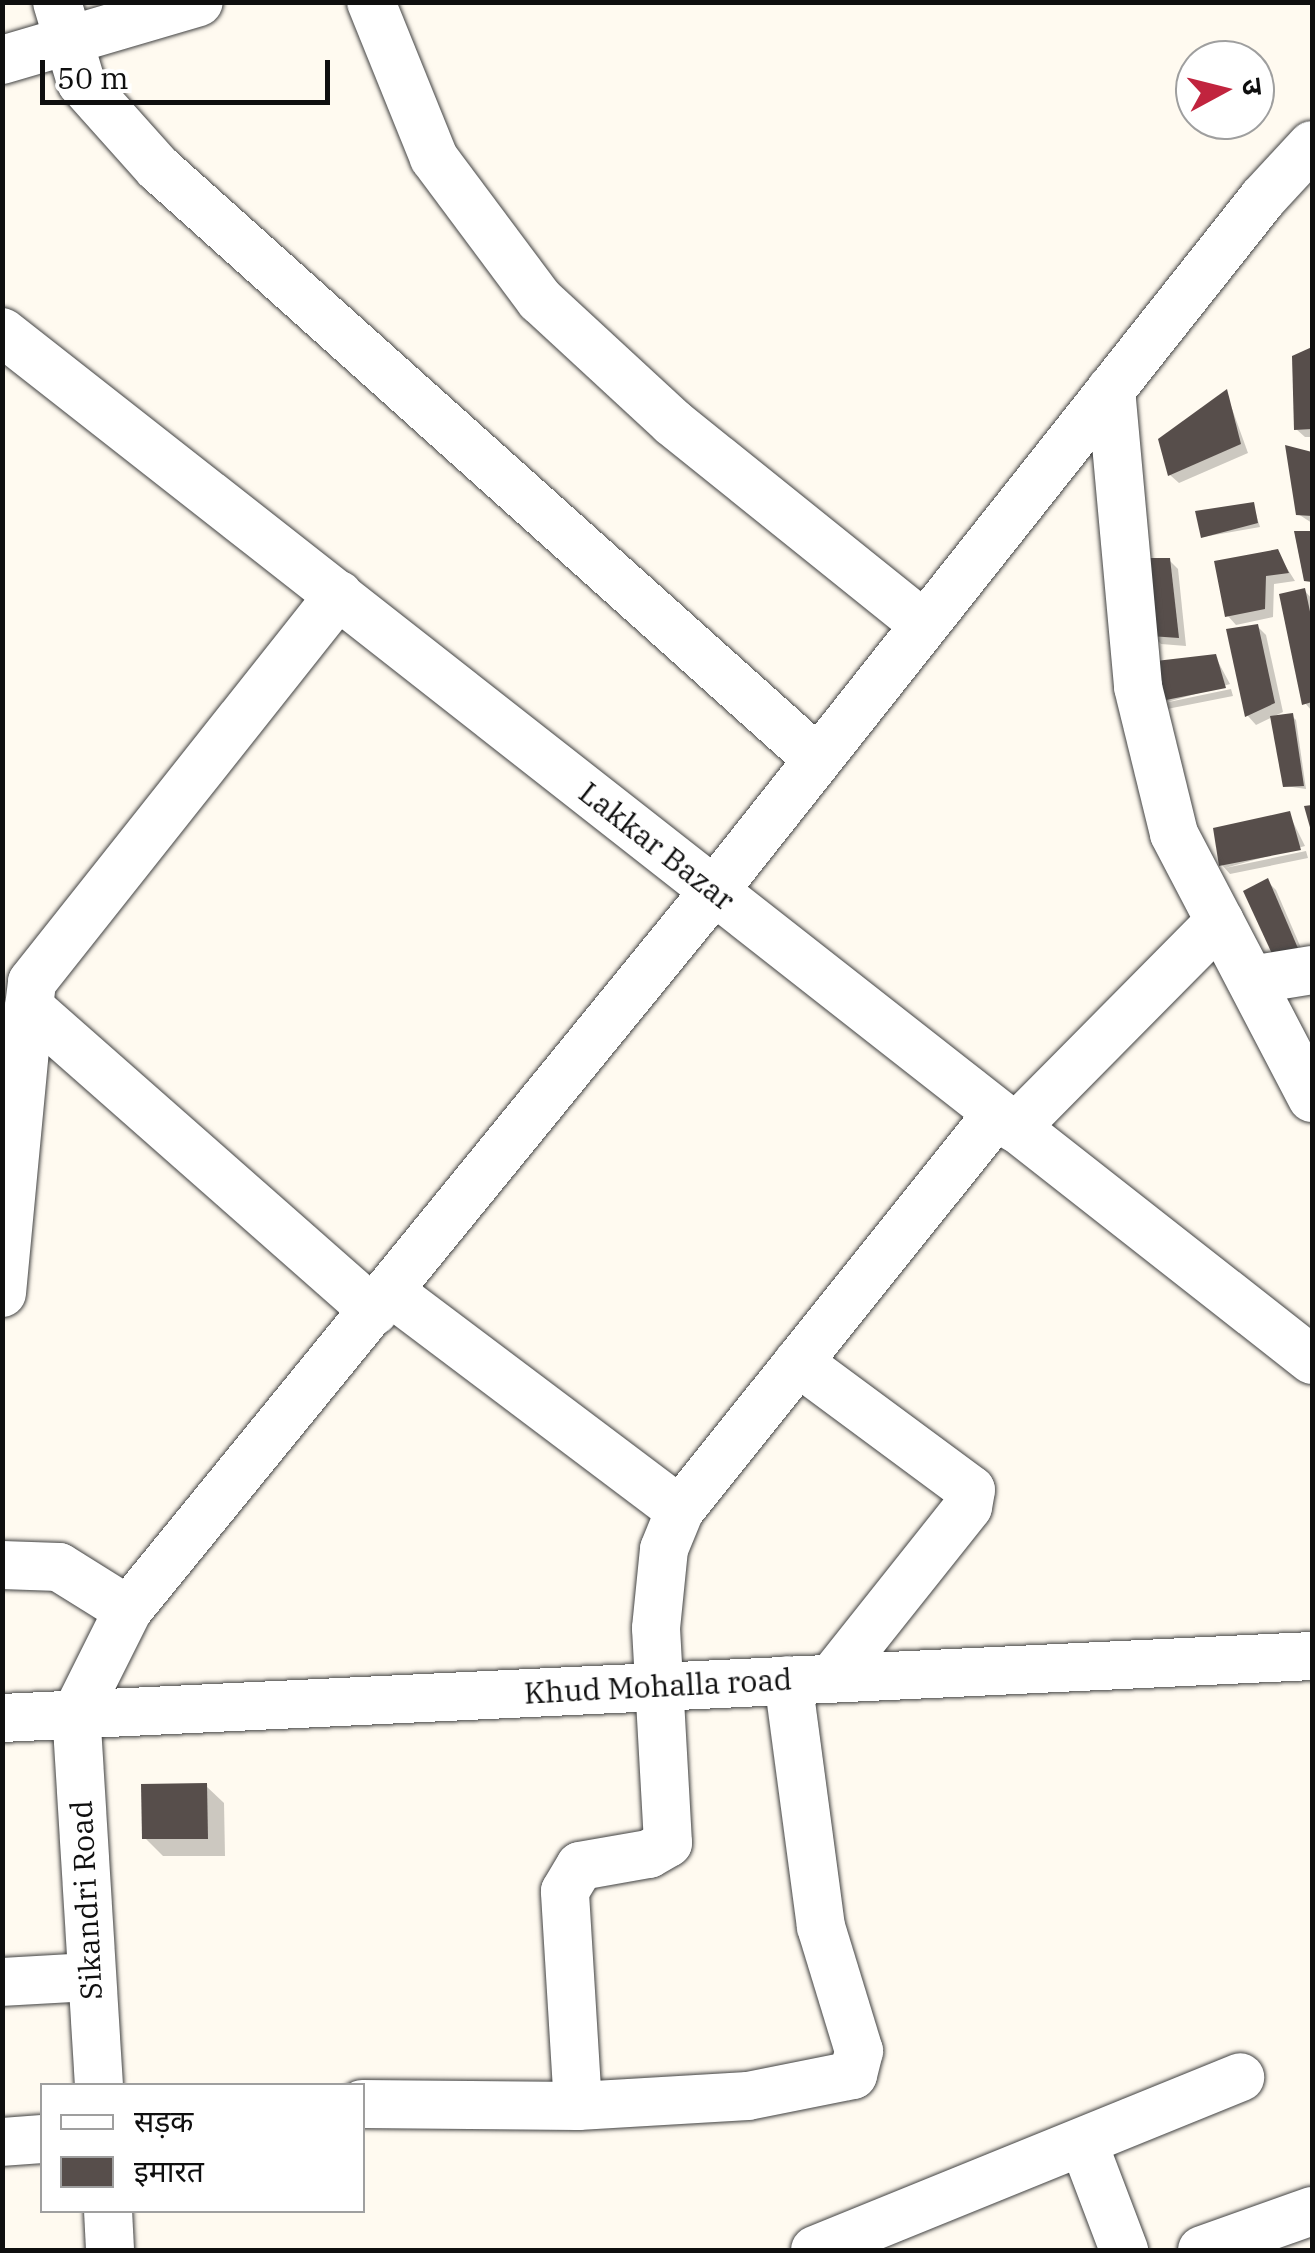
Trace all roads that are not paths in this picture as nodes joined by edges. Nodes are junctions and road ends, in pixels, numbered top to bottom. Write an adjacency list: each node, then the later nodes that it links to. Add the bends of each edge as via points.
1 (371, 2): 9 (street, via 434,158 540,300 672,422)
2 (191, 4): 3 (street)
3 (61, 22): 4 (street); 10 (street, via 104,112 231,238)
4 (2, 60)
5 (1312, 145): 7 (street)
6 (2, 332): 8 (street, Lakkar Bazar)
7 (1112, 389): 9 (street); 12 (street, via 1142,717 1174,834)
8 (339, 595): 11 (street, Lakkar Bazar); 15 (street)
9 (923, 624): 10 (street)
10 (816, 758): 11 (street)
11 (714, 891): 17 (street, Lakkar Bazar); 19 (street)
12 (1220, 920): 14 (street); 17 (street)
13 (1312, 970): 14 (street)
14 (1251, 980): 16 (street)
15 (21, 989): 18 (street); 19 (street)
16 (1312, 1098)
17 (1006, 1121): 20 (street, Lakkar Bazar); 21 (street)
18 (2, 1292)
19 (382, 1301): 22 (street); 24 (street)
20 (1312, 1360)
21 (798, 1362): 22 (street); 26 (street, via 971,1490 968,1507)
22 (680, 1510): 27 (street, via 660,1573)
23 (2, 1565): 24 (street, via 59,1567)
24 (128, 1610): 28 (street)
25 (1312, 1656): 26 (street, Khud Mohalla road)
26 (810, 1679): 27 (street, Khud Mohalla road); 35 (street, via 821,1926 859,2051 856,2070 845,2080 748,2096)
27 (660, 1683): 28 (street, Khud Mohalla road); 35 (street, via 668,1843 649,1854 580,1866 565,1891)
28 (76, 1714): 29 (street, Khud Mohalla road); 30 (street, Sikandri Road)
29 (2, 1718)
30 (88, 1977): 31 (street); 33 (street, Sikandri Road)
31 (2, 1982)
32 (1240, 2077): 38 (street)
33 (99, 2083)
34 (365, 2104): 35 (street)
35 (578, 2106)
36 (40, 2139): 37 (street)
37 (2, 2142)
38 (1083, 2142): 41 (street); 44 (street)
39 (1312, 2211): 45 (street)
40 (108, 2213): 42 (street)
41 (867, 2241): 43 (street)
42 (110, 2250)
43 (814, 2250)
44 (1124, 2250)
45 (1202, 2250)

